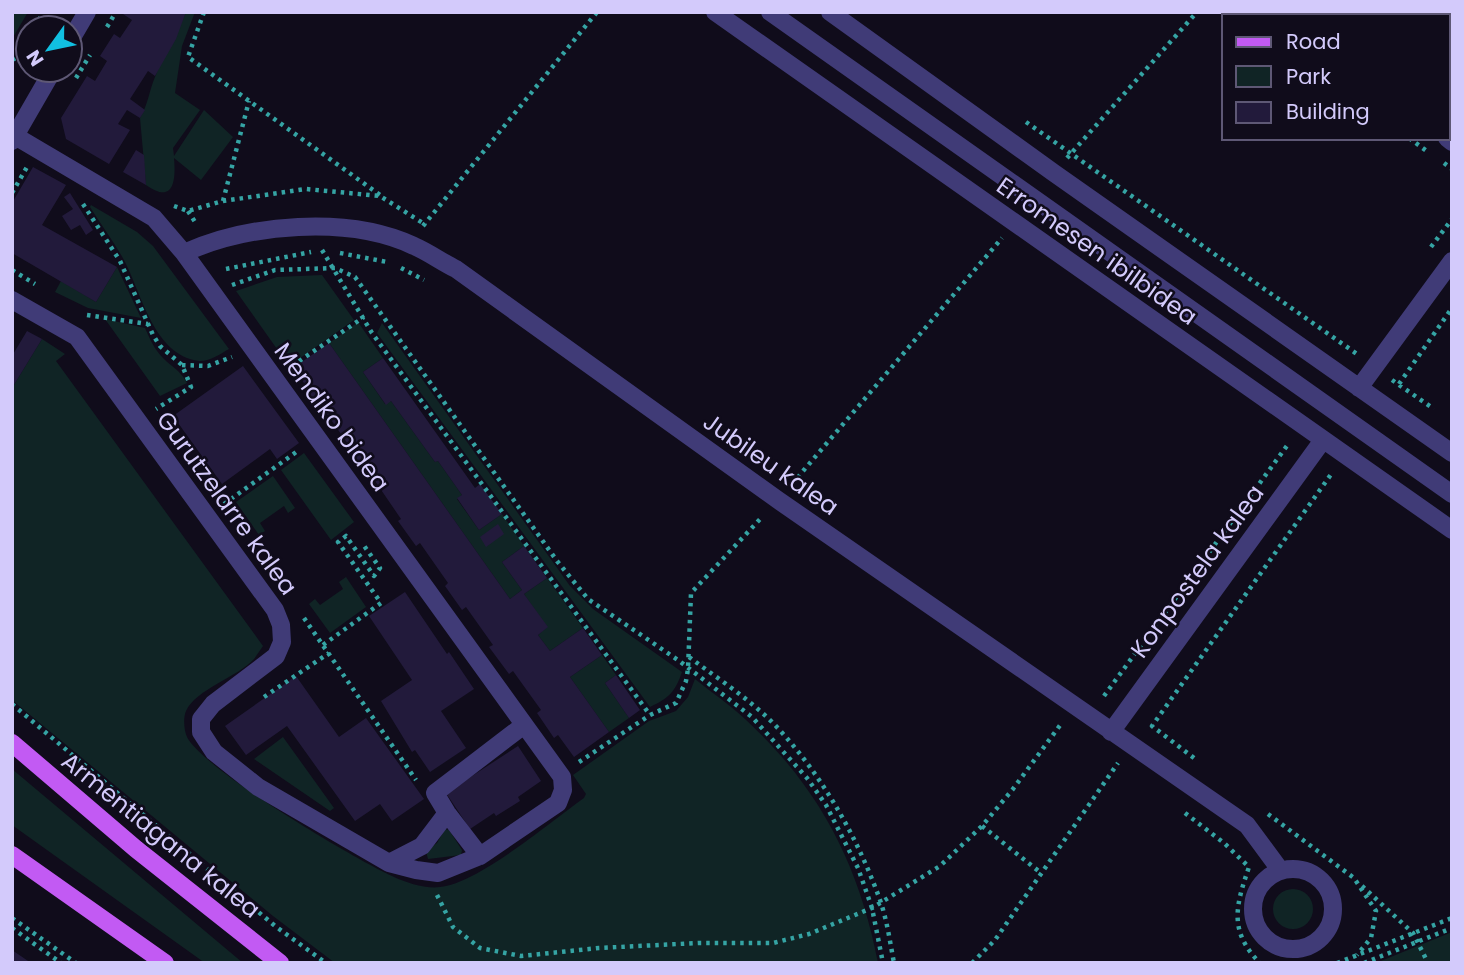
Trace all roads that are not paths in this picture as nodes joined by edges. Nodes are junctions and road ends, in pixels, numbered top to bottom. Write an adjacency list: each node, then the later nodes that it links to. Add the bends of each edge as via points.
1 (715, 12): 11 (street, Erromesen ibilbidea)
2 (770, 12): 13 (street, Erromesen ibilbidea)
3 (830, 12): 10 (street, Erromesen ibilbidea)
4 (41, 84): 5 (street)
5 (18, 115): 6 (street)
6 (14, 139): 7 (street, Mendiko bidea, via 154,218)
7 (184, 253): 15 (street, Mendiko bidea); 16 (street, Jubileu kalea, via 209,242 279,229 331,227 414,245 456,269)
8 (1452, 261): 10 (street)
9 (12, 300): 21 (street, Gurutzelarre kalea, via 77,337 275,610 282,642 276,656 213,704 201,719 201,732 215,752 258,787)
10 (1359, 388): 12 (street, Erromesen ibilbidea)
11 (1323, 440): 14 (street, Erromesen ibilbidea); 16 (street, Konpostela kalea)
12 (1452, 453)
13 (1452, 494)
14 (1452, 530)
15 (524, 725): 18 (street, via 435,793); 20 (street, Mendiko bidea, via 562,777 563,790 558,803)
16 (1111, 732): 22 (street, Jubileu kalea, via 1247,825)
17 (12, 743): 24 (main road, Armentiagana kalea)
18 (447, 813): 20 (street); 21 (street, via 422,846)
19 (12, 855): 23 (main road)
20 (480, 856): 21 (street, via 438,873)
21 (389, 863)
22 (1281, 871): 22 (street, via 1259,887 1254,899 1256,926 1276,945 1303,948 1324,934 1333,911 1331,898 1317,877 1306,871)
23 (165, 963)
24 (280, 963)

